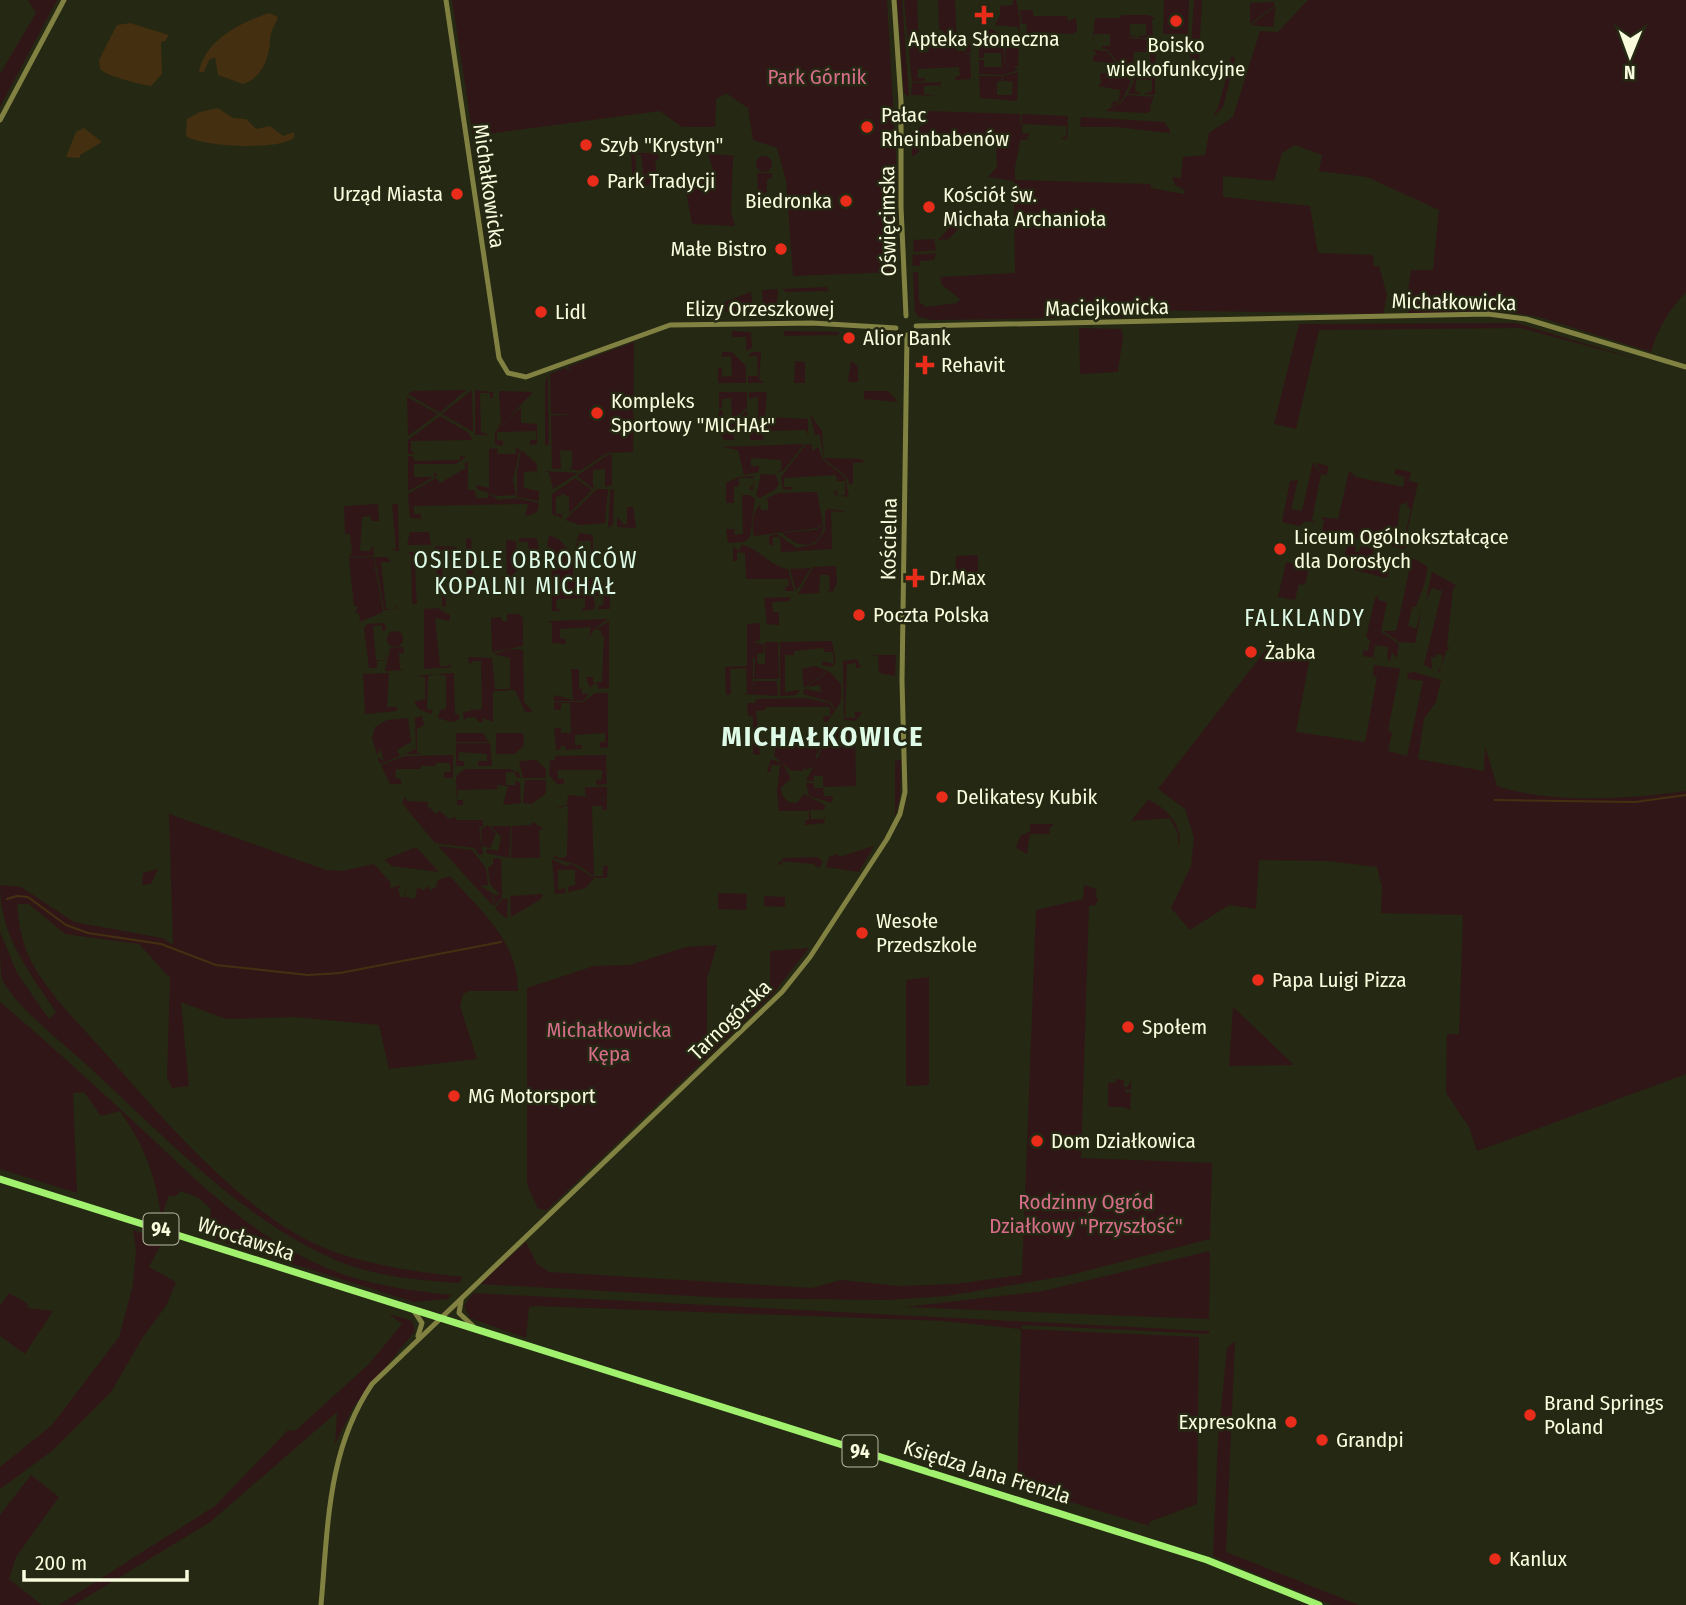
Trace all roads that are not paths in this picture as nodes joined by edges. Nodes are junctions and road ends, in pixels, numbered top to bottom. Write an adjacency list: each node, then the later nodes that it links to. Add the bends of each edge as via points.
1 (64, 0): 4 (street)
2 (446, 0): 11 (street, Michałkowicka, via 499,358)
3 (894, 0): 5 (street, Oświęcimska)
4 (0, 120)
5 (906, 316): 7 (street, via 914,319); 8 (street)
6 (1298, 319): 7 (street, Maciejkowicka); 10 (street, Michałkowicka, via 1488,314 1562,329)
7 (916, 326): 9 (street)
8 (896, 328): 9 (street); 11 (street, Elizy Orzeszkowej, via 812,323 670,325 526,377)
9 (907, 335): 12 (street, Kościelna, via 902,681)
10 (1686, 367)
11 (508, 373)
12 (906, 785): 14 (street, Tarnogórska, via 893,829 787,986)
13 (0, 1179): 15 (main road, Wrocławska / 94)
14 (462, 1298): 16 (street, Tarnogórska); 17 (street, via 459,1313)
15 (412, 1309): 16 (main road, Wrocławska / 94); 18 (street, via 422,1323)
16 (442, 1318): 17 (main road, Księdza Jana Frenzla / 94); 18 (street, Tarnogórska)
17 (476, 1329): 20 (main road, Księdza Jana Frenzla / 94, via 1207,1560)
18 (417, 1339): 19 (street, Tarnogórska, via 372,1384 341,1443 332,1486)
19 (321, 1605)
20 (1319, 1605)

